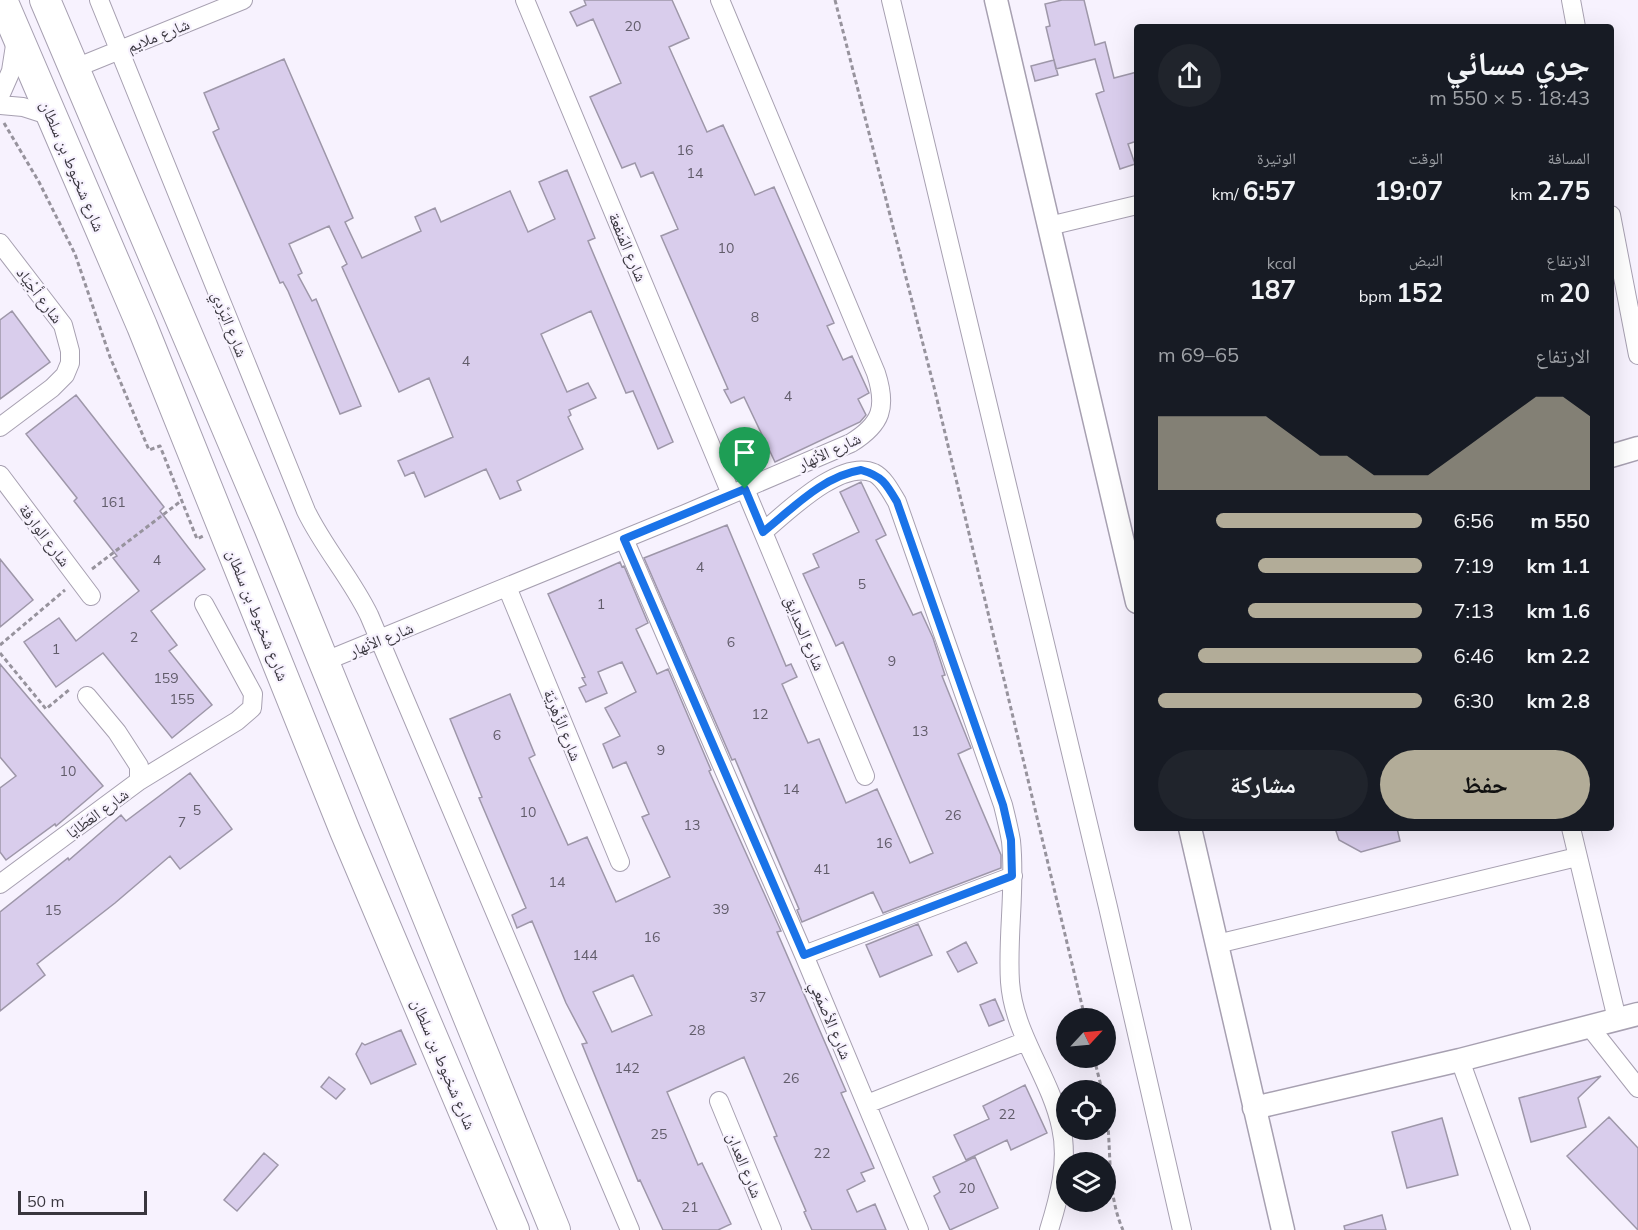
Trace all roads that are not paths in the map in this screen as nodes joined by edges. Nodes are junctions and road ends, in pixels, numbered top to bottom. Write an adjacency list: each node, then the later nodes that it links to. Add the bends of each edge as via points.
1 (2, 0): 11 (main road, شارع شخبوط بن سلطان)
2 (45, 0): 13 (main road)
3 (99, 0): 12 (street, شارع البَرْدِي)
4 (243, 0): 12 (street, شارع ملايم)
5 (525, 0): 26 (street, شارع المَنفعة)
6 (720, 0): 26 (street, شارع الأنهار, via 882,395 880,417 863,436)
7 (891, 0): 60 (street)
8 (996, 0): 18 (street)
9 (1571, 0): 10 (street)
10 (1575, 24)
11 (16, 34): 14 (street, via 11,71); 16 (main road, شارع شخبوط بن سلطان)
12 (119, 51): 13 (street, شارع ملايم); 33 (street, شارع البَرْدِي, via 306,511 361,599)
13 (73, 69): 34 (main road)
14 (0, 96)
15 (0, 105): 16 (street)
16 (51, 116): 54 (main road, شارع شخبوط بن سلطان, via 142,326 345,831)
17 (1134, 206): 18 (street)
18 (1049, 226): 29 (street)
19 (1614, 231): 21 (street)
20 (0, 243): 22 (street, شارع أجْيَاد, via 63,325 70,363 52,388)
21 (1638, 355)
22 (0, 427)
23 (1638, 448): 24 (street)
24 (1614, 455)
25 (0, 475): 31 (street, شارع الوارفة)
26 (738, 491): 27 (street, شارع الحدايق); 28 (street, شارع الأنهار)
27 (763, 532): 36 (street, شارع الحدايق); 42 (street, via 819,487 849,471 876,474 889,488 1003,805 1011,840)
28 (624, 539): 30 (street, شارع الأنهار); 45 (street, شارع الأصمَعِي)
29 (1134, 582)
30 (507, 587): 33 (street, شارع الأنهار); 41 (street, شارع الزَّهْريّة)
31 (91, 596)
32 (204, 604): 37 (street, via 253,694 252,708)
33 (380, 639): 34 (street, شارع الأنهار); 56 (street, شارع البَرْدِي)
34 (323, 662): 55 (main road)
35 (87, 696): 37 (street, شارع العَطَايَا, via 139,766)
36 (864, 776)
37 (139, 781): 43 (street, شارع العَطَايَا)
38 (1191, 831): 44 (street)
39 (1572, 831): 40 (street)
40 (1577, 857): 44 (street); 46 (street)
41 (620, 862)
42 (1012, 876): 45 (street); 48 (street, via 1010,981 1014,1009)
43 (0, 884)
44 (1217, 944): 53 (street)
45 (804, 955): 52 (street, شارع الأصمَعِي)
46 (1627, 1017): 47 (street)
47 (1589, 1026): 49 (street); 50 (street)
48 (1026, 1041): 52 (street); 59 (street, via 1062,1127 1064,1152 1059,1195)
49 (1460, 1060): 53 (street); 62 (street)
50 (1638, 1088)
51 (718, 1101): 57 (street, شارع العدان)
52 (867, 1104): 58 (street, شارع الأصمَعِي)
53 (1254, 1108): 61 (street)
54 (514, 1230)
55 (555, 1230)
56 (630, 1230)
57 (772, 1230)
58 (919, 1230)
59 (1049, 1230)
60 (1182, 1230)
61 (1283, 1230)
62 (1521, 1230)

